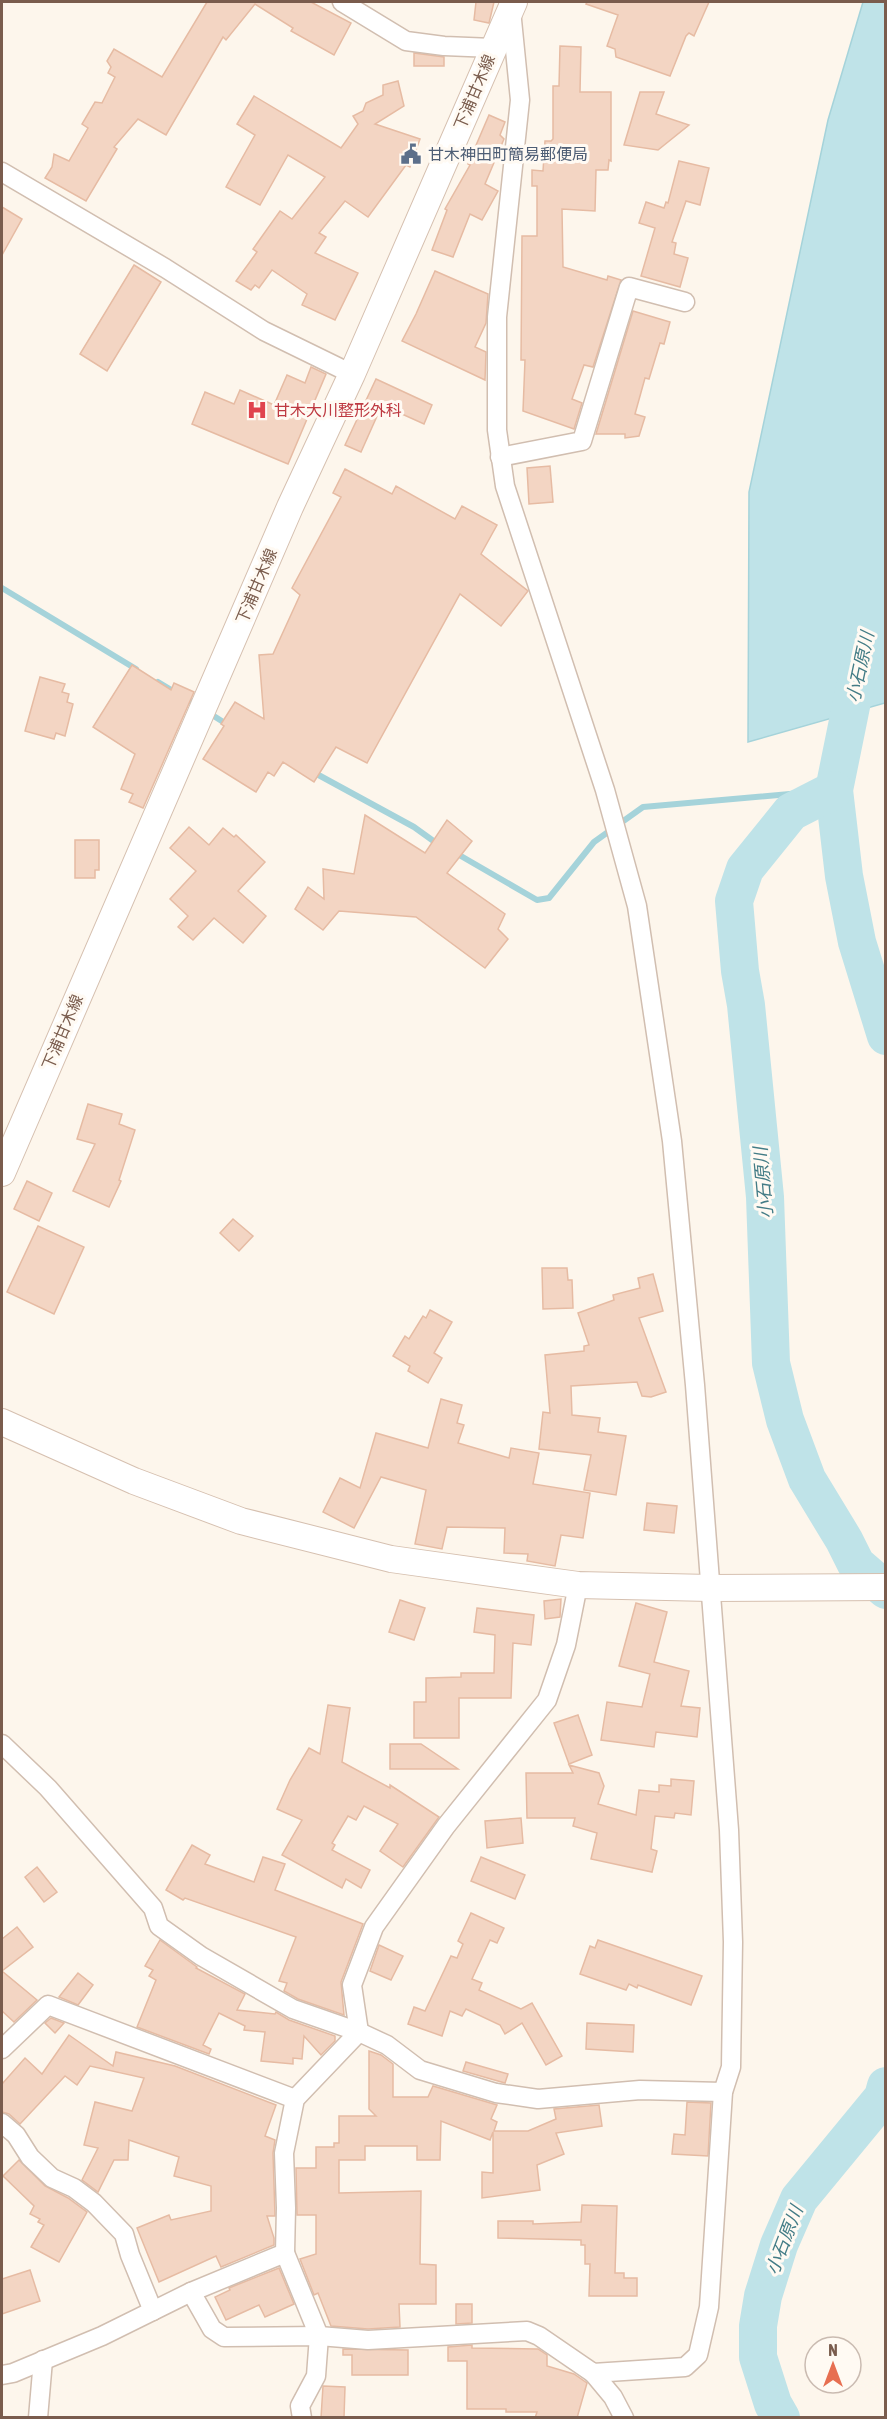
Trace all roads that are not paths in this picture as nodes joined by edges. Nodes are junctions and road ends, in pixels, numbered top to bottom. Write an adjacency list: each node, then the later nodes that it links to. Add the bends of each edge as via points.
1 (342, 2): 3 (street, via 406,41)
2 (512, 5): 3 (main road, 下浦甘木線); 7 (street, via 520,100 496,317 496,430)
3 (493, 48): 6 (main road, 下浦甘木線)
4 (2, 172): 6 (street, via 165,268 264,332)
5 (685, 302): 7 (street, via 628,287 582,441)
6 (352, 374): 8 (main road, 下浦甘木線, via 290,507)
7 (500, 457): 12 (street, via 504,486 605,790 637,906 672,1141)
8 (2, 1173)
9 (2, 1422): 10 (main road, via 134,1481 241,1521 391,1559)
10 (578, 1585): 12 (main road); 14 (street, via 566,1645 547,1700 446,1826 374,1927 352,1985)
11 (885, 1587): 12 (main road)
12 (716, 1588): 16 (street, via 733,1942 731,2067)
13 (2, 1744): 14 (street, via 48,1788 153,1908 159,1926 201,1956 293,2009)
14 (359, 2032): 16 (street, via 387,2045 420,2070 496,2093 538,2099 640,2090); 17 (street)
15 (2, 2049): 17 (street, via 48,2005)
16 (723, 2092): 24 (street, via 709,2307 698,2355 685,2367)
17 (295, 2099): 19 (street, via 284,2153)
18 (2, 2123): 21 (street, via 52,2178 94,2202 124,2234)
19 (285, 2253): 20 (street); 22 (street)
20 (191, 2292): 21 (street); 22 (street, via 212,2329 224,2337)
21 (153, 2311): 23 (street)
22 (319, 2336): 24 (street, via 377,2339 527,2331); 27 (street, via 316,2376 300,2406)
23 (43, 2360): 25 (street); 26 (street)
24 (593, 2373): 28 (street)
25 (2, 2375)
26 (38, 2418)
27 (302, 2418)
28 (624, 2418)

